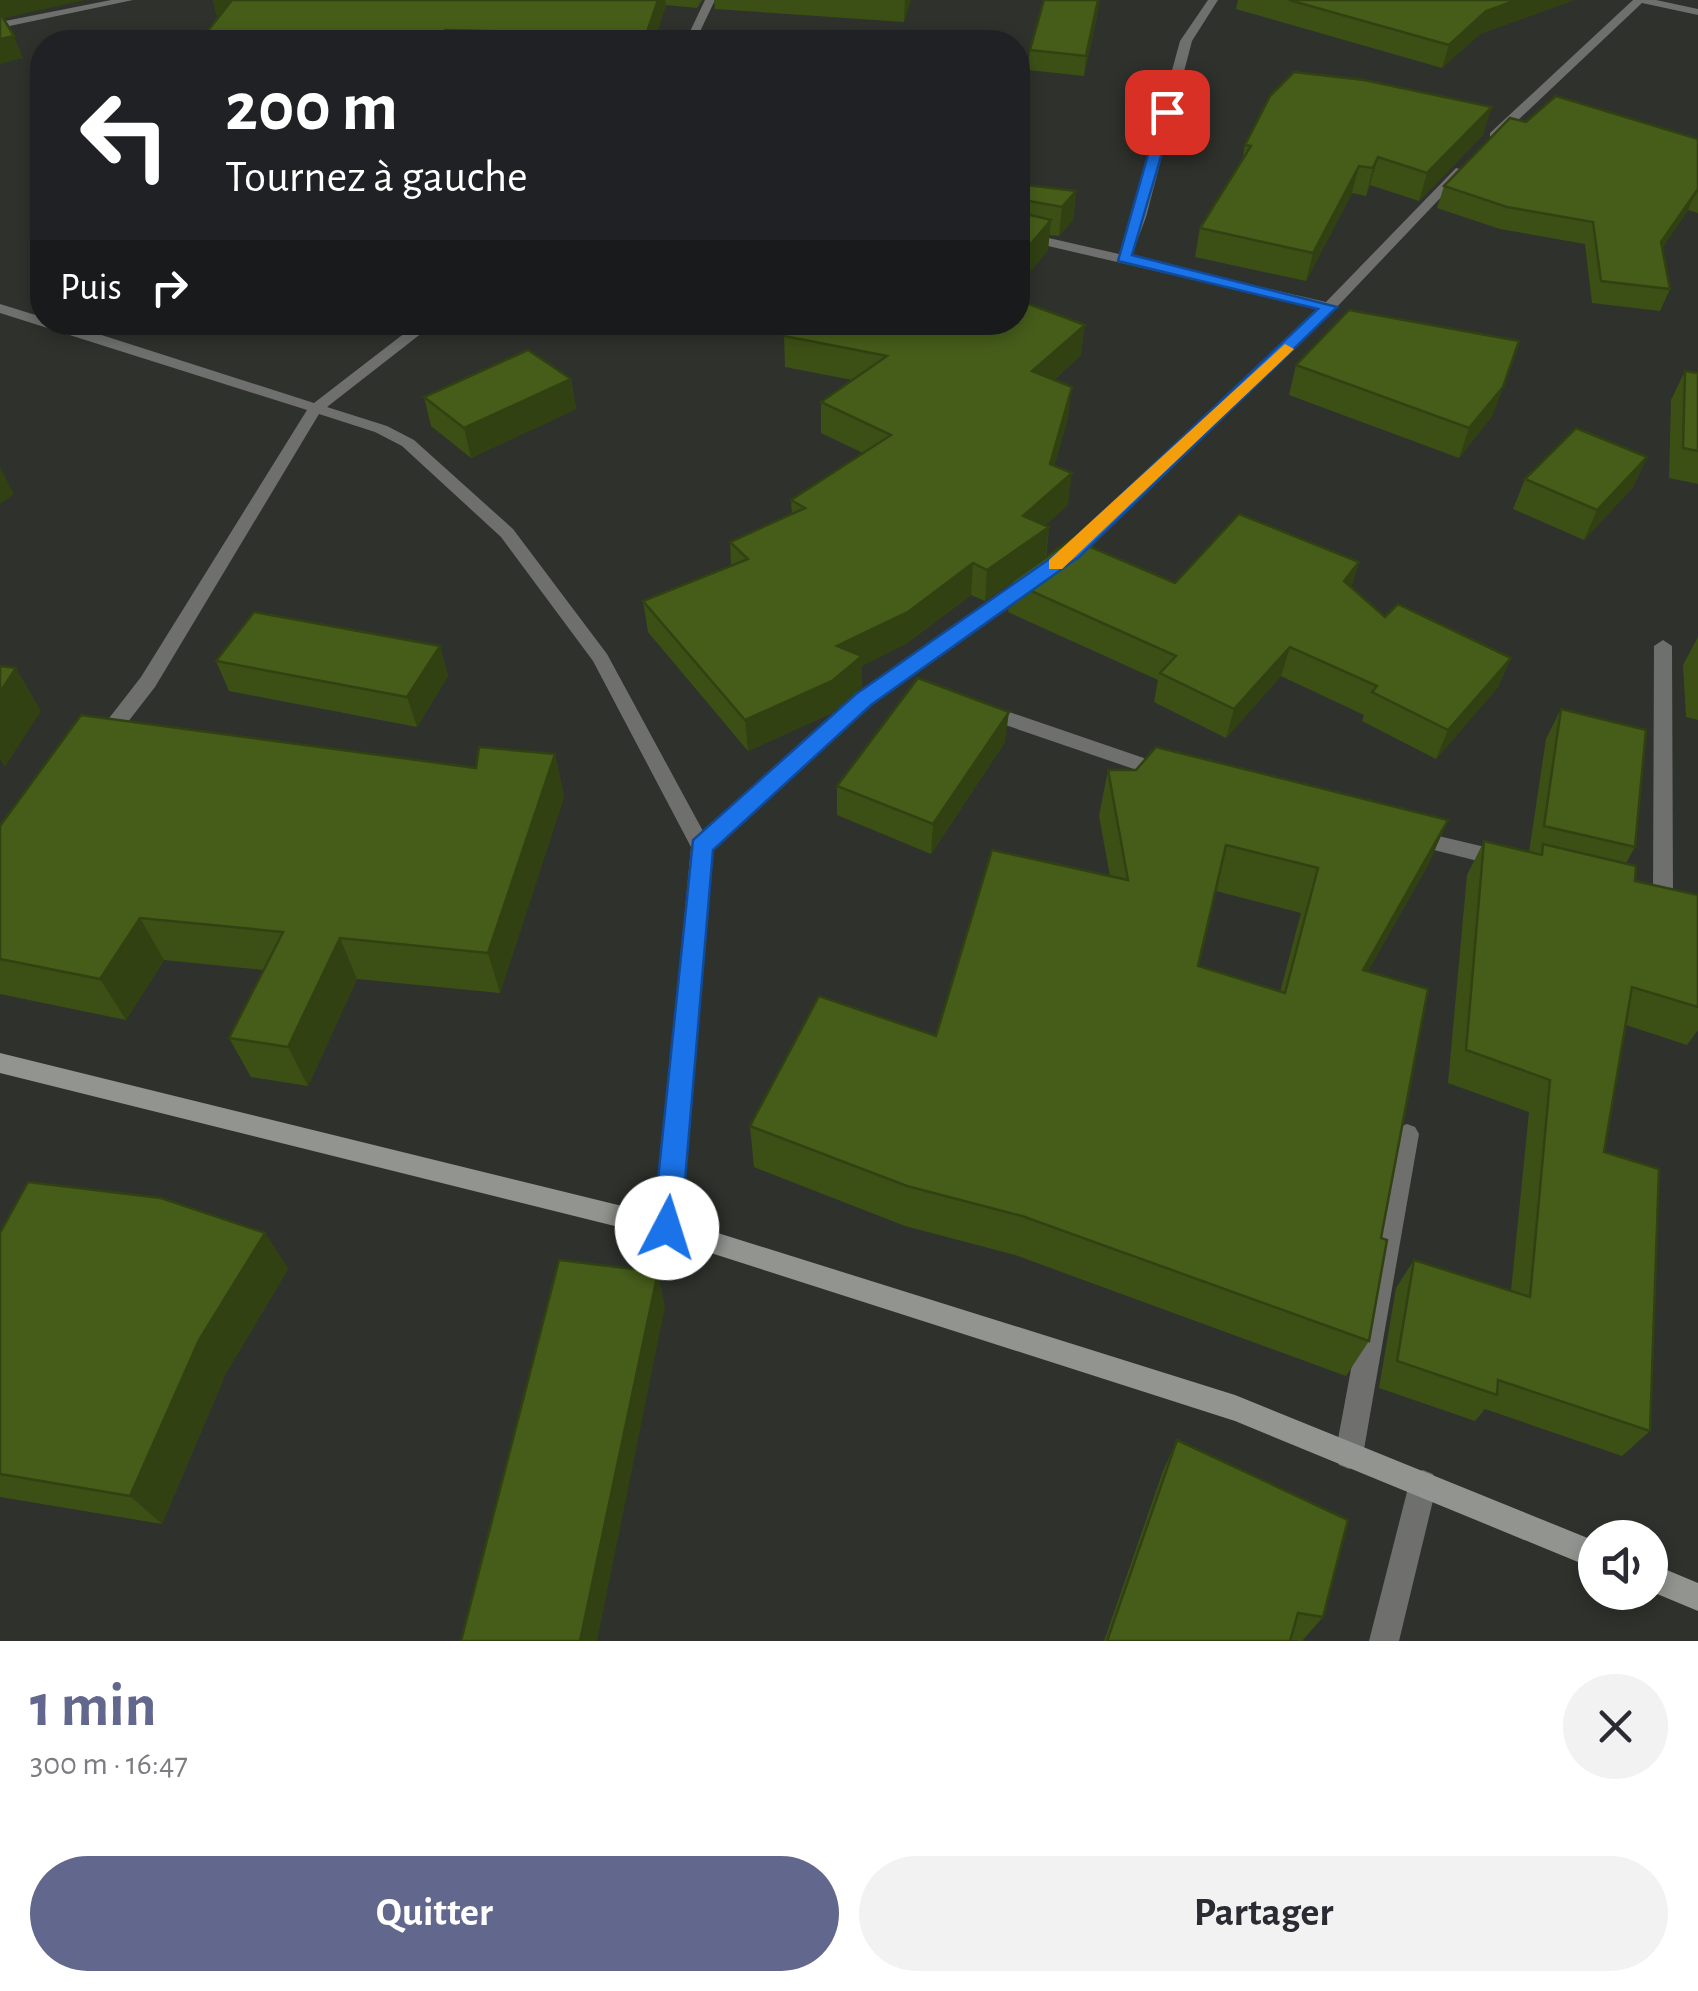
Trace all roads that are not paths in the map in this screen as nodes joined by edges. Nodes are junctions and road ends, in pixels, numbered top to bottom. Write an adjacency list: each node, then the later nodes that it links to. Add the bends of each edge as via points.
1 (128, 0): 6 (street, via 14,16)
2 (710, 0): 7 (street)
3 (1213, 0): 9 (street, via 1186,42)
4 (1640, 0): 5 (street); 10 (street, via 1488,141)
5 (1698, 12)
6 (0, 25)
7 (696, 30)
8 (1030, 238): 9 (street)
9 (1124, 258): 10 (street)
10 (1329, 307): 21 (street, via 1072,553 909,678 864,700)
11 (0, 308): 12 (street)
12 (30, 318)
13 (84, 335): 15 (street)
14 (412, 335): 15 (street)
15 (315, 409): 18 (street, via 148,682); 21 (street, via 408,443 507,533 601,658)
16 (1663, 646): 23 (street)
17 (970, 705): 19 (street)
18 (91, 755)
19 (1191, 781)
20 (1395, 834): 22 (street)
21 (702, 847): 26 (street)
22 (1529, 866)
23 (1662, 898)
24 (0, 1063): 26 (street)
25 (1407, 1134): 27 (street)
26 (667, 1228): 27 (street, via 1235,1408)
27 (1349, 1454): 28 (street)
28 (1423, 1484): 29 (street); 32 (street)
29 (1578, 1548)
30 (1668, 1585): 31 (street)
31 (1698, 1597)
32 (1384, 1641)

